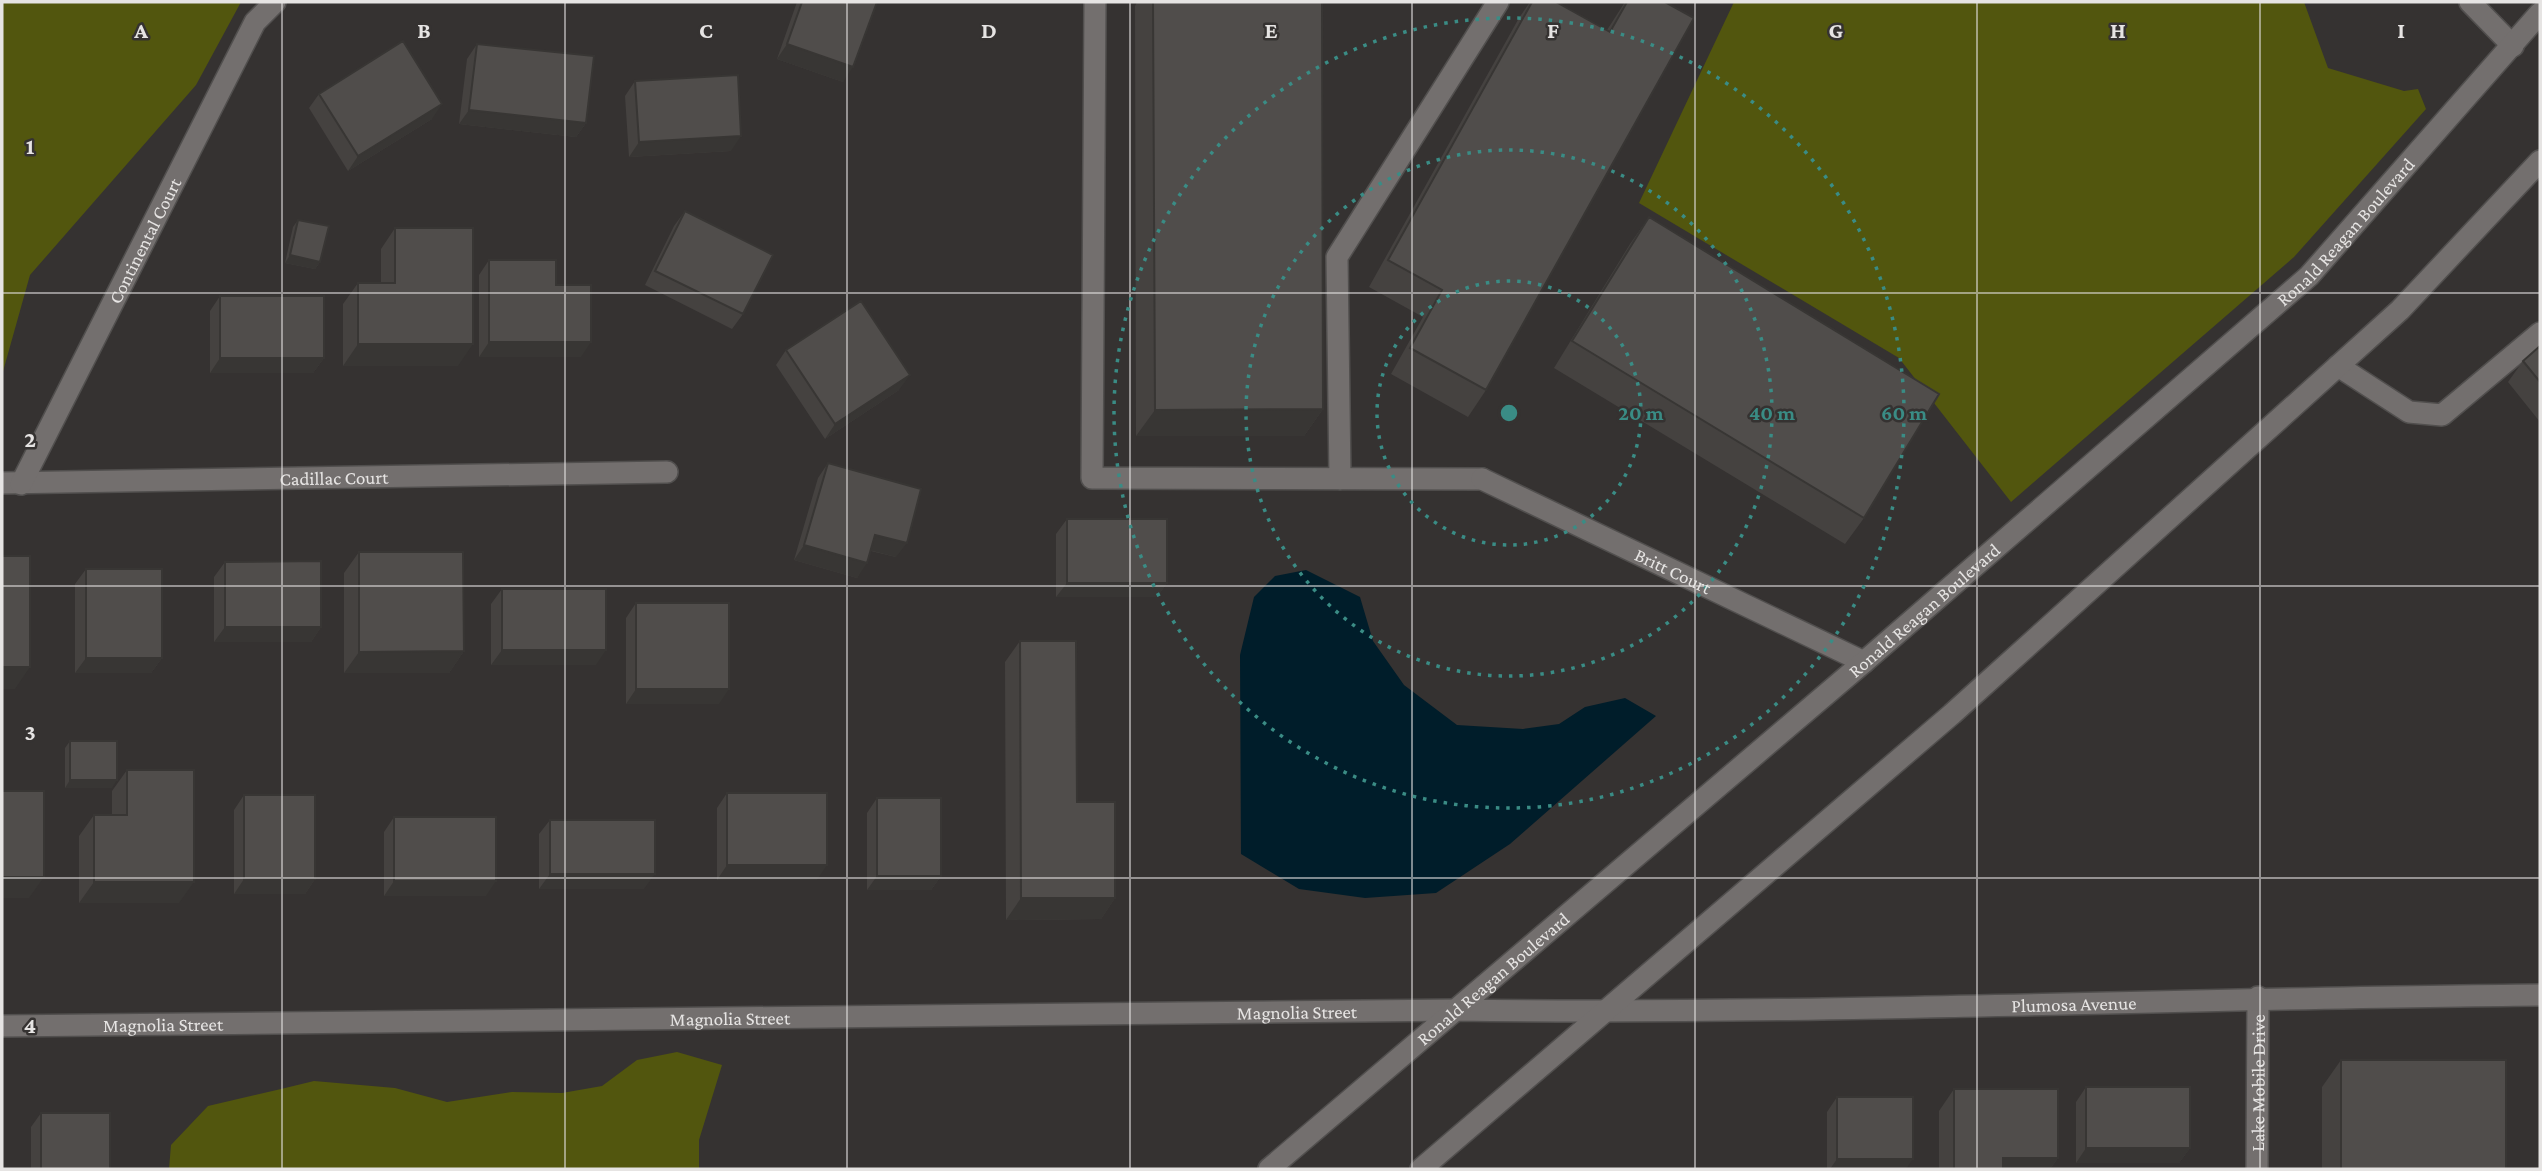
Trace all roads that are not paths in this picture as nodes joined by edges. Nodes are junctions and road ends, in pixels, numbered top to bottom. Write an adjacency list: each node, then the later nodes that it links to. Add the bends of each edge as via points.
1 (275, 2): 12 (street, Continental Court, via 255,22)
2 (1095, 2): 11 (street, via 1092,478)
3 (1498, 2): 11 (street, via 1336,257)
4 (2470, 2): 6 (street)
5 (2540, 13): 6 (street, Ronald Reagan Boulevard)
6 (2513, 46): 13 (street, Ronald Reagan Boulevard, via 2309,276)
7 (2540, 161): 9 (street, via 2400,310)
8 (2540, 333): 9 (street, via 2442,415 2409,412)
9 (2338, 366): 17 (street, via 1952,714)
10 (667, 472): 12 (street, Cadillac Court)
11 (1340, 479): 13 (street, Britt Court, via 1482,479)
12 (12, 484)
13 (1864, 662): 16 (street, Ronald Reagan Boulevard)
14 (2540, 995): 15 (street, Plumosa Avenue)
15 (2258, 997): 17 (street, Plumosa Avenue); 21 (street, Lake Mobile Drive)
16 (1457, 1010): 17 (street, Plumosa Avenue); 18 (street, Magnolia Street); 19 (street, Ronald Reagan Boulevard)
17 (1608, 1012): 20 (street)
18 (2, 1026)
19 (1269, 1169)
20 (1421, 1169)
21 (2257, 1169)

